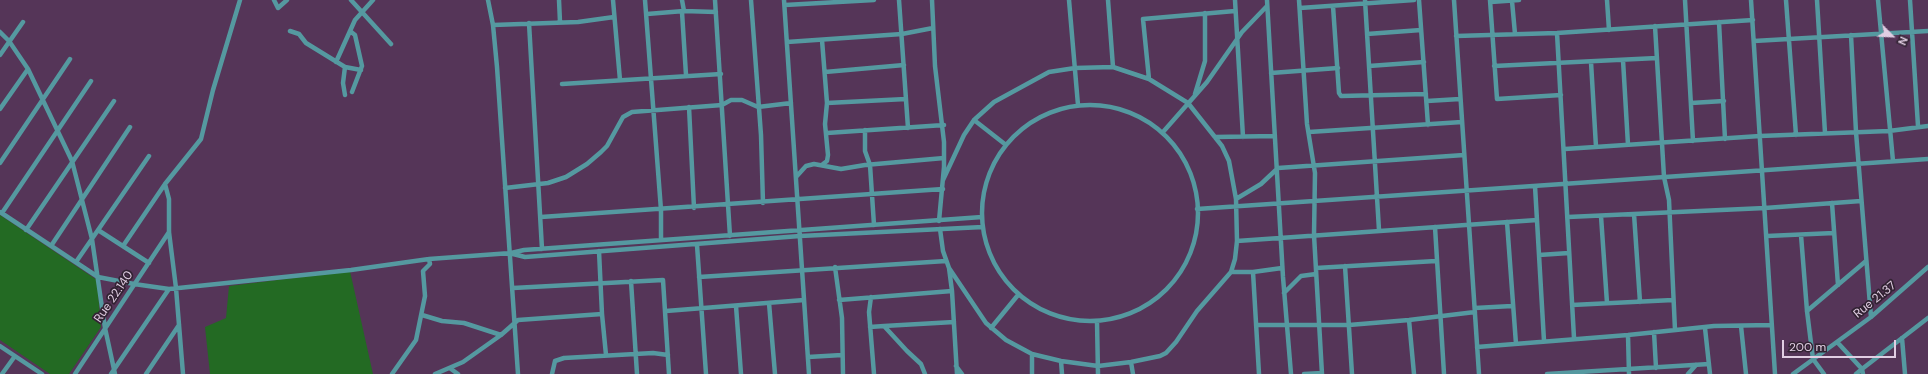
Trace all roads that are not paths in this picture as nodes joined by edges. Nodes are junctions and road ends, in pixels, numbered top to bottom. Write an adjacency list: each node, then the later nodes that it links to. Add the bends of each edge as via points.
1 (240, 0): 174 (street, via 201,139)
2 (274, 0): 3 (street, via 278,8)
3 (288, 0)
4 (351, 0): 41 (street)
5 (373, 0): 41 (street)
6 (488, 0): 53 (street)
7 (559, 0): 49 (street)
8 (613, 0): 46 (street)
9 (645, 0): 45 (street)
10 (682, 0): 42 (street)
11 (715, 0): 43 (street)
12 (751, 0): 125 (street)
13 (874, 0): 34 (street)
14 (899, 0): 65 (street)
15 (932, 0): 55 (street)
16 (1069, 0): 92 (street)
17 (1108, 0): 90 (street)
18 (1235, 0): 40 (street)
19 (1267, 0): 37 (street)
20 (1299, 0): 39 (street)
21 (1414, 0): 35 (street)
22 (1419, 0): 56 (street)
23 (1454, 0): 70 (street)
24 (1519, 0): 33 (street)
25 (1607, 0): 57 (street)
26 (1685, 0): 52 (street)
27 (1752, 0): 47 (street)
28 (1786, 0): 73 (street)
29 (1817, 0): 71 (street)
30 (1878, 0): 64 (street)
31 (1910, 0): 62 (street)
32 (1490, 1): 33 (street); 67 (street)
33 (1512, 1): 68 (street)
34 (819, 2): 36 (street)
35 (1365, 2): 38 (street); 66 (street)
36 (784, 3): 77 (street)
37 (1267, 6): 72 (street); 98 (street)
38 (1333, 6): 39 (street); 93 (street)
39 (1300, 8): 96 (street)
40 (1236, 11): 44 (street); 72 (street)
41 (362, 12): 59 (street, via 354,20); 78 (street)
42 (683, 12): 43 (street); 45 (street); 100 (street)
43 (716, 12): 99 (street)
44 (1205, 13): 102 (street, via 1143,19); 111 (street, via 1205,61)
45 (646, 14): 101 (street)
46 (614, 17): 49 (street); 103 (street)
47 (1753, 20): 50 (street); 76 (street)
48 (23, 22): 75 (street)
49 (560, 22): 51 (street)
50 (1719, 22): 52 (street); 116 (street)
51 (529, 23): 53 (street); 175 (street)
52 (1687, 24): 54 (street); 121 (street)
53 (493, 26): 178 (street)
54 (1655, 26): 57 (street); 80 (street)
55 (933, 28): 65 (street); 130 (street, via 935,66)
56 (1421, 30): 66 (street); 84 (street)
57 (1609, 30): 63 (street)
58 (290, 31): 83 (street, via 299,34 306,43)
59 (350, 31): 83 (street); 95 (street, via 355,35)
60 (1928, 31): 62 (street)
61 (0, 32): 75 (street)
62 (1912, 32): 64 (street); 132 (street)
63 (1557, 33): 68 (street); 86 (street)
64 (1881, 33): 69 (street); 139 (street)
65 (902, 34): 74 (street); 87 (street)
66 (1367, 34): 88 (street)
67 (1492, 34): 68 (street); 70 (street); 89 (street)
68 (1514, 34)
69 (1851, 35): 71 (street); 142 (street)
70 (1456, 36): 114 (street)
71 (1819, 36): 73 (street); 144 (street)
72 (1238, 37): 111 (street); 149 (street)
73 (1789, 38): 76 (street); 145 (street)
74 (822, 40): 77 (street); 97 (street)
75 (9, 41): 79 (street); 94 (street)
76 (1754, 41): 147 (street)
77 (787, 42): 118 (street)
78 (391, 44)
79 (0, 55)
80 (1657, 58): 82 (street); 152 (street)
81 (70, 59): 112 (street)
82 (1623, 60): 85 (street); 154 (street)
83 (336, 62): 91 (street)
84 (1424, 62): 88 (street); 107 (street)
85 (1591, 62): 86 (street); 155 (street)
86 (1558, 64): 89 (street); 109 (street)
87 (904, 66): 97 (street); 113 (street)
88 (1369, 66): 110 (street)
89 (1494, 66): 109 (street, via 1496,100)
90 (1113, 67): 92 (street); 102 (street)
91 (345, 68): 95 (street); 108 (street)
92 (1075, 68): 123 (street); 128 (street, via 1049,72 994,102)
93 (1338, 68): 96 (street); 110 (street, via 1341,96)
94 (28, 69): 112 (street); 126 (street)
95 (361, 70): 106 (street)
96 (1304, 70): 98 (street); 141 (street)
97 (825, 72): 119 (street)
98 (1271, 73): 146 (street)
99 (721, 74): 100 (street); 122 (street)
100 (686, 75): 101 (street)
101 (652, 78): 103 (street); 127 (street)
102 (1149, 79): 120 (street)
103 (620, 80): 105 (street)
104 (91, 81): 136 (street)
105 (562, 84)
106 (352, 92)
107 (1426, 94): 110 (street); 117 (street)
108 (345, 95)
109 (1561, 95): 156 (street)
110 (1370, 96): 137 (street)
111 (1194, 97): 120 (street)
112 (42, 98): 136 (street); 164 (street)
113 (906, 99): 119 (street); 135 (street)
114 (1460, 99): 117 (street); 129 (street)
115 (114, 101): 161 (street)
116 (1724, 101): 121 (street); 150 (street)
117 (1427, 102): 131 (street)
118 (791, 103): 125 (street); 171 (street)
119 (827, 103): 143 (street)
120 (1188, 103): 140 (street); 148 (street)
121 (1691, 103): 151 (street)
122 (722, 105): 124 (street); 125 (street, via 731,100 738,100); 191 (street)
123 (1078, 105): 140 (street, via 1122,110 1136,115); 153 (street, via 1043,116 1022,129)
124 (689, 107): 127 (street); 193 (street)
125 (758, 107): 188 (street)
126 (0, 109)
127 (654, 110): 175 (street, via 628,114 619,122 607,146 587,164 565,178); 196 (street)
128 (974, 120): 153 (street); 173 (street, via 959,144)
129 (1462, 122): 131 (street); 157 (street)
130 (944, 125): 135 (street); 159 (street)
131 (1428, 125): 137 (street)
132 (1918, 126): 133 (street); 139 (street)
133 (1928, 126)
134 (130, 127): 184 (street)
135 (908, 128): 138 (street)
136 (58, 129): 161 (street); 198 (street)
137 (1373, 129): 141 (street); 162 (street)
138 (865, 130): 143 (street); 167 (street, via 865,151)
139 (1889, 130): 142 (street); 163 (street)
140 (1163, 132): 195 (street, via 1187,165 1196,193)
141 (1309, 132): 168 (street)
142 (1856, 132): 144 (street); 166 (street)
143 (827, 133): 165 (street, via 828,154 827,161)
144 (1825, 133): 145 (street)
145 (1796, 135): 147 (street)
146 (1275, 136): 149 (street); 169 (street)
147 (1760, 136): 150 (street); 170 (street)
148 (1215, 137): 149 (street); 183 (street, via 1229,161)
149 (1243, 137)
150 (1726, 140): 151 (street)
151 (1693, 141): 152 (street)
152 (1662, 143): 154 (street); 172 (street)
153 (1006, 144): 202 (street, via 984,190)
154 (1628, 145): 155 (street)
155 (1596, 147): 156 (street)
156 (1565, 149): 176 (street)
157 (1464, 155): 162 (street); 180 (street)
158 (149, 156): 213 (street)
159 (944, 158): 167 (street); 173 (street)
160 (1928, 159): 163 (street)
161 (72, 161): 184 (street); 212 (street)
162 (1375, 161): 168 (street); 182 (street)
163 (1893, 161): 166 (street)
164 (0, 163)
165 (823, 164): 167 (street, via 841,169); 171 (street, via 806,166)
166 (1859, 164): 170 (street); 187 (street)
167 (870, 165): 181 (street)
168 (1314, 166): 169 (street); 186 (street)
169 (1278, 168): 183 (street, via 1261,184); 189 (street)
170 (1762, 170): 172 (street); 194 (street)
171 (796, 177): 185 (street)
172 (1664, 177): 176 (street); 197 (street)
173 (944, 180): 179 (street)
174 (165, 184): 216 (street, via 169,199); 229 (street)
175 (538, 184): 178 (street); 201 (street)
176 (1566, 184): 177 (street); 203 (street)
177 (1536, 186): 180 (street); 204 (street)
178 (505, 188): 232 (street)
179 (943, 189): 181 (street); 205 (street)
180 (1467, 191): 182 (street); 207 (street)
181 (872, 195): 185 (street); 208 (street)
182 (1377, 197): 186 (street); 215 (street)
183 (1236, 199): 192 (street)
184 (82, 200): 224 (street); 228 (street)
185 (798, 200): 188 (street); 214 (street)
186 (1315, 200): 189 (street); 218 (street)
187 (1861, 201): 190 (street); 238 (street)
188 (763, 203): 191 (street)
189 (1279, 203): 192 (street); 223 (street)
190 (1832, 203): 194 (street); 217 (street)
191 (728, 205): 193 (street); 220 (street)
192 (1235, 206): 195 (street); 226 (street)
193 (694, 208): 196 (street)
194 (1765, 208): 197 (street); 222 (street)
195 (1197, 209): 283 (street, via 1192,247 1186,263 1172,282 1141,308 1116,318)
196 (661, 210): 201 (street); 225 (street)
197 (1669, 212): 199 (street); 266 (street)
198 (1, 213): 212 (street)
199 (1634, 214): 200 (street); 267 (street)
200 (1601, 216): 203 (street); 269 (street)
201 (541, 217): 230 (street)
202 (982, 217): 205 (street); 210 (street)
203 (1568, 218): 233 (street)
204 (1537, 220): 206 (street); 234 (street)
205 (939, 221): 208 (street)
206 (1507, 222): 207 (street); 272 (street)
207 (1469, 224): 209 (street); 274 (street)
208 (874, 225): 214 (street)
209 (1435, 227): 215 (street); 237 (street)
210 (983, 228): 211 (street); 262 (street, via 993,262)
211 (940, 229): 221 (street); 236 (street)
212 (26, 230): 228 (street)
213 (98, 230): 224 (street); 229 (street)
214 (800, 230): 220 (street); 221 (street)
215 (1379, 230): 218 (street)
216 (169, 232): 240 (street, Rue 22.140); 257 (street)
217 (1834, 233): 219 (street); 256 (street)
218 (1314, 235): 223 (street); 246 (street)
219 (1801, 235): 222 (street); 276 (street)
220 (730, 236): 225 (street)
221 (800, 236): 227 (street); 247 (street)
222 (1767, 236): 291 (street)
223 (1281, 237): 226 (street); 245 (street)
224 (92, 240): 239 (street); 251 (street)
225 (661, 240): 230 (street)
226 (1237, 241): 248 (street)
227 (697, 245): 231 (street); 252 (street)
228 (51, 246): 239 (street)
229 (123, 246): 240 (street)
230 (542, 249): 232 (street)
231 (599, 251): 232 (street, via 525,257); 254 (street)
232 (511, 254): 235 (street); 258 (street)
233 (1569, 254): 234 (street); 270 (street)
234 (1539, 255): 304 (street)
235 (429, 259): 257 (street, via 351,270); 278 (street, via 430,264 423,273 425,296)
236 (946, 261): 242 (street); 244 (street)
237 (1436, 261): 241 (street); 279 (street)
238 (1866, 261): 256 (street); 280 (street)
239 (76, 262): 251 (street)
240 (149, 263): 255 (street, Rue 22.140)
241 (1345, 266): 246 (street); 290 (street)
242 (834, 267): 247 (street); 265 (street)
243 (1928, 267): 280 (street, Rue 21.37)
244 (949, 268): 260 (street); 296 (street, via 978,314)
245 (1282, 268): 249 (street); 261 (street)
246 (1316, 268): 250 (street)
247 (802, 269): 252 (street); 264 (street)
248 (1232, 272): 249 (street); 318 (street, via 1197,311 1166,352)
249 (1253, 272): 287 (street)
250 (1316, 274): 261 (street, via 1301,276); 289 (street)
251 (98, 277): 255 (street); 295 (street)
252 (699, 277): 273 (street)
253 (631, 281): 254 (street); 275 (street, via 663,280); 309 (street)
254 (601, 282): 258 (street); 277 (street)
255 (134, 284): 259 (street); 295 (street, Rue 22.140)
256 (1838, 285): 276 (street)
257 (176, 288): 259 (street); 286 (street)
258 (513, 288): 284 (street)
259 (169, 289): 325 (street)
260 (952, 291): 263 (street); 285 (street)
261 (1284, 293): 288 (street)
262 (1018, 295): 283 (street, via 1055,316 1070,320); 296 (street)
263 (871, 297): 265 (street); 294 (street)
264 (804, 300): 268 (street); 315 (street)
265 (839, 300): 313 (street, via 842,318)
266 (1673, 300): 267 (street); 298 (street)
267 (1640, 302): 269 (street)
268 (769, 303): 271 (street); 343 (street)
269 (1608, 303): 270 (street)
270 (1572, 305): 302 (street)
271 (736, 306): 273 (street); 342 (street)
272 (1512, 306): 274 (street); 306 (street)
273 (702, 308): 275 (street); 341 (street)
274 (1475, 310): 279 (street); 308 (street)
275 (666, 311): 312 (street)
276 (1807, 311): 316 (street)
277 (602, 314): 284 (street); 311 (street)
278 (422, 315): 300 (street, via 442,321 464,323); 334 (street, via 415,343)
279 (1440, 315): 282 (street); 360 (street)
280 (1871, 317): 305 (street, Rue 21.37)
281 (1928, 318): 303 (street)
282 (1409, 320): 290 (street); 359 (street)
283 (1097, 321): 321 (street)
284 (515, 322): 300 (street); 337 (street)
285 (954, 322): 292 (street); 320 (street)
286 (178, 325): 332 (street); 333 (street)
287 (1256, 325): 288 (street); 354 (street)
288 (1287, 325): 289 (street); 355 (street)
289 (1319, 325): 290 (street); 357 (street)
290 (1348, 325): 358 (street)
291 (1772, 325): 293 (street); 366 (street)
292 (884, 326): 294 (street); 347 (street, via 921,364)
293 (1741, 326): 297 (street); 365 (street)
294 (870, 327): 346 (street)
295 (105, 328): 325 (street); 330 (street, Rue 22.140)
296 (992, 328): 310 (street, via 1006,340)
297 (1705, 328): 298 (street); 319 (street)
298 (1675, 330): 299 (street)
299 (1654, 332): 301 (street); 323 (street)
300 (501, 335): 324 (street)
301 (1628, 336): 302 (street); 326 (street)
302 (1574, 338): 304 (street)
303 (1902, 338): 327 (street); 370 (street)
304 (1544, 341): 306 (street)
305 (1838, 343): 316 (street, Rue 21.37); 327 (street)
306 (1516, 344): 308 (street)
307 (0, 346): 314 (street)
308 (1478, 347): 361 (street)
309 (637, 354): 311 (street); 312 (street); 339 (street)
310 (1032, 354): 317 (street); 350 (street)
311 (606, 355): 338 (street, via 558,359 553,364)
312 (668, 355): 340 (street)
313 (842, 355): 315 (street); 345 (street)
314 (15, 356): 328 (street); 329 (street)
315 (808, 357): 344 (street)
316 (1814, 359): 367 (street, Rue 21.37); 368 (street)
317 (1061, 361): 321 (street); 351 (street)
318 (1131, 362): 321 (street); 353 (street)
319 (1709, 364): 322 (street); 364 (street)
320 (956, 366): 348 (street); 349 (street)
321 (1098, 366): 352 (street)
322 (1696, 366): 323 (street); 363 (street)
323 (1656, 368): 326 (street)
324 (451, 369): 335 (street); 336 (street)
325 (114, 371): 331 (street)
326 (1629, 372): 362 (street)
327 (1862, 372): 369 (street)
328 (40, 373)
329 (2, 374)
330 (75, 374)
331 (111, 374)
332 (146, 374)
333 (183, 374)
334 (392, 374)
335 (435, 374)
336 (458, 374)
337 (518, 374)
338 (552, 374)
339 (637, 374)
340 (669, 374)
341 (706, 374)
342 (741, 374)
343 (775, 374)
344 (809, 374)
345 (843, 374)
346 (874, 374)
347 (926, 374)
348 (957, 374)
349 (962, 374)
350 (1032, 374)
351 (1062, 374)
352 (1098, 374)
353 (1133, 374)
354 (1259, 374)
355 (1291, 374)
356 (1304, 374): 357 (street)
357 (1322, 374)
358 (1352, 374)
359 (1414, 374)
360 (1444, 374)
361 (1479, 374)
362 (1548, 374)
363 (1688, 374)
364 (1710, 374)
365 (1746, 374)
366 (1775, 374)
367 (1793, 374)
368 (1824, 374)
369 (1856, 374)
370 (1905, 374)

